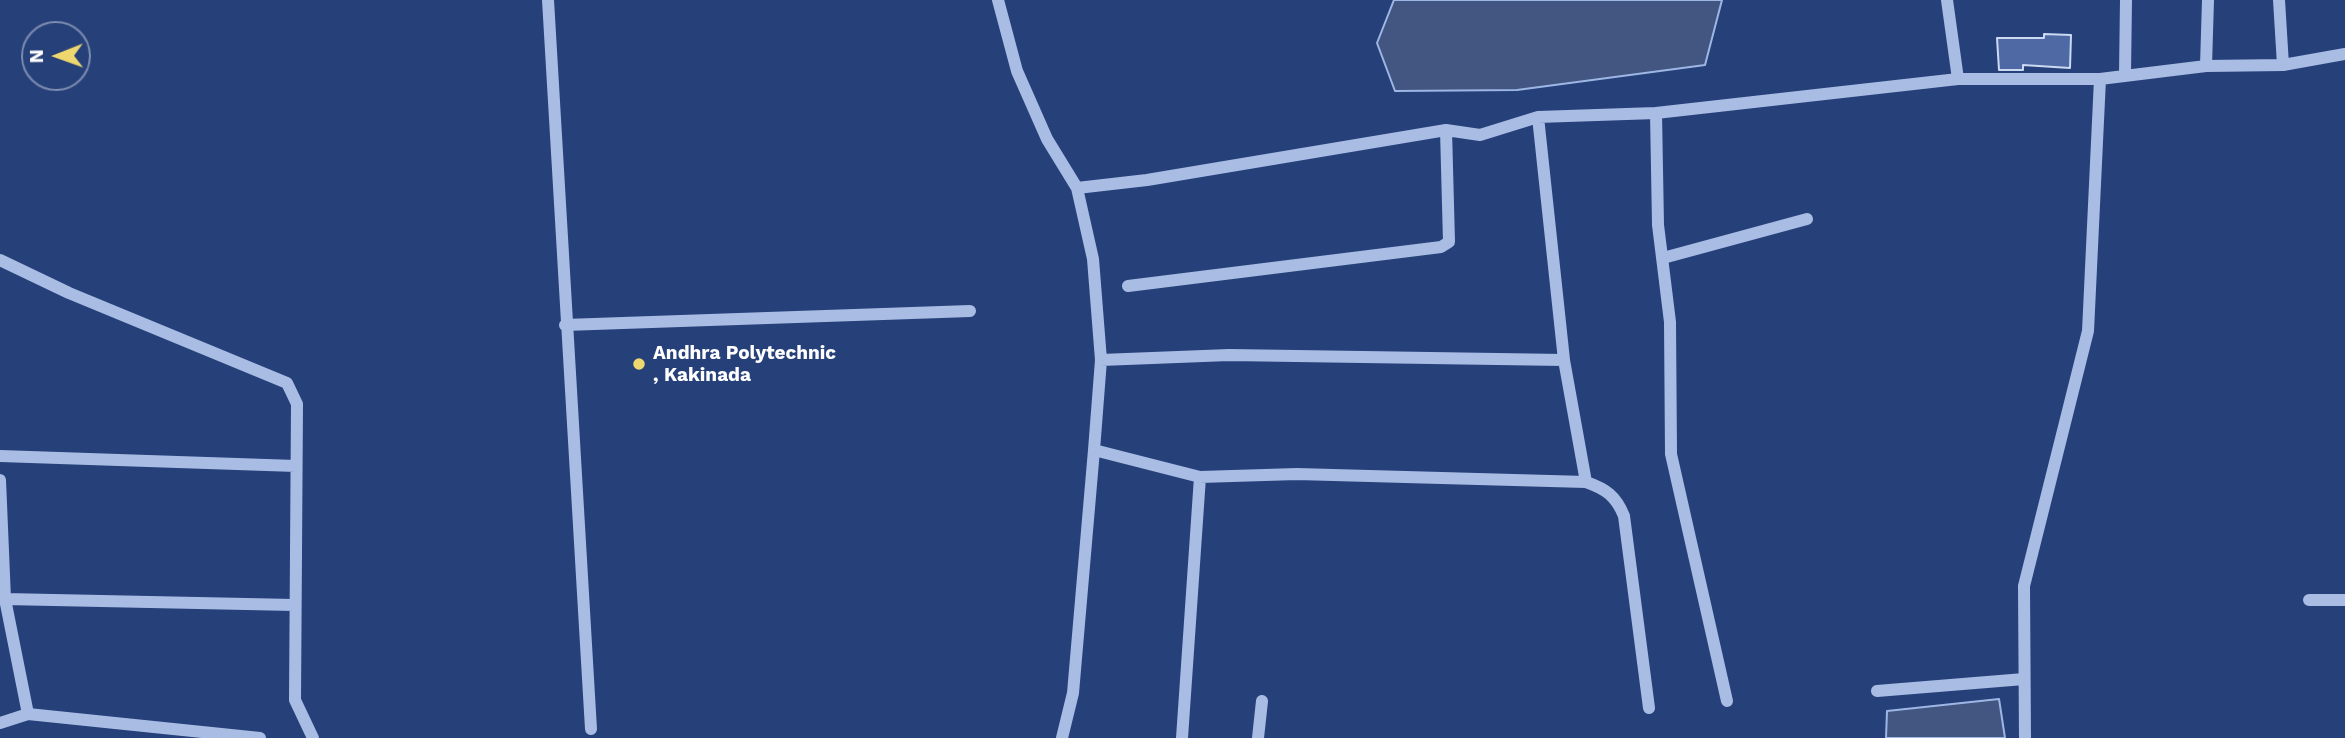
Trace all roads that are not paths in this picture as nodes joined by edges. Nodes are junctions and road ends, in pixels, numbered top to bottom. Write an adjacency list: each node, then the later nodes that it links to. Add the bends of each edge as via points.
1 (548, 0): 22 (street)
2 (998, 0): 16 (street, via 1017,71 1047,139)
3 (1947, 0): 11 (street)
4 (2126, 0): 10 (street)
5 (2208, 0): 8 (street)
6 (2279, 0): 9 (street)
7 (2345, 54): 9 (street)
8 (2206, 65): 9 (street); 10 (street)
9 (2283, 65)
10 (2125, 74): 12 (street)
11 (1958, 79): 12 (street); 13 (street)
12 (2100, 79): 35 (street, via 2088,331 2024,586)
13 (1656, 113): 14 (street); 18 (street)
14 (1538, 117): 15 (street, via 1480,135); 24 (street)
15 (1447, 130): 16 (street); 20 (street, via 1449,242 1441,247)
16 (1077, 188): 23 (street, via 1093,258)
17 (1807, 219): 18 (street)
18 (1662, 258): 38 (street, via 1670,322 1671,454)
19 (0, 260): 27 (street, via 287,383 297,404)
20 (1128, 286)
21 (970, 311): 22 (street)
22 (565, 325): 42 (street)
23 (1101, 360): 24 (street, via 1229,355); 25 (street)
24 (1564, 360): 30 (street)
25 (1094, 450): 28 (street); 45 (street, via 1073,692)
26 (0, 456): 27 (street)
27 (296, 466): 34 (street)
28 (1200, 477): 30 (street, via 1297,474); 46 (street)
29 (0, 480): 31 (street)
30 (1586, 482): 39 (street, via 1607,489 1624,516)
31 (5, 599): 34 (street); 40 (street)
32 (2309, 600): 33 (street)
33 (2345, 600)
34 (294, 606): 44 (street, via 295,700)
35 (2024, 679): 36 (street); 48 (street)
36 (1877, 691)
37 (1262, 701): 47 (street)
38 (1727, 701)
39 (1649, 708)
40 (28, 713): 41 (street); 43 (street)
41 (0, 723)
42 (591, 729)
43 (254, 738)
44 (313, 738)
45 (1062, 738)
46 (1182, 738)
47 (1258, 738)
48 (2025, 738)

